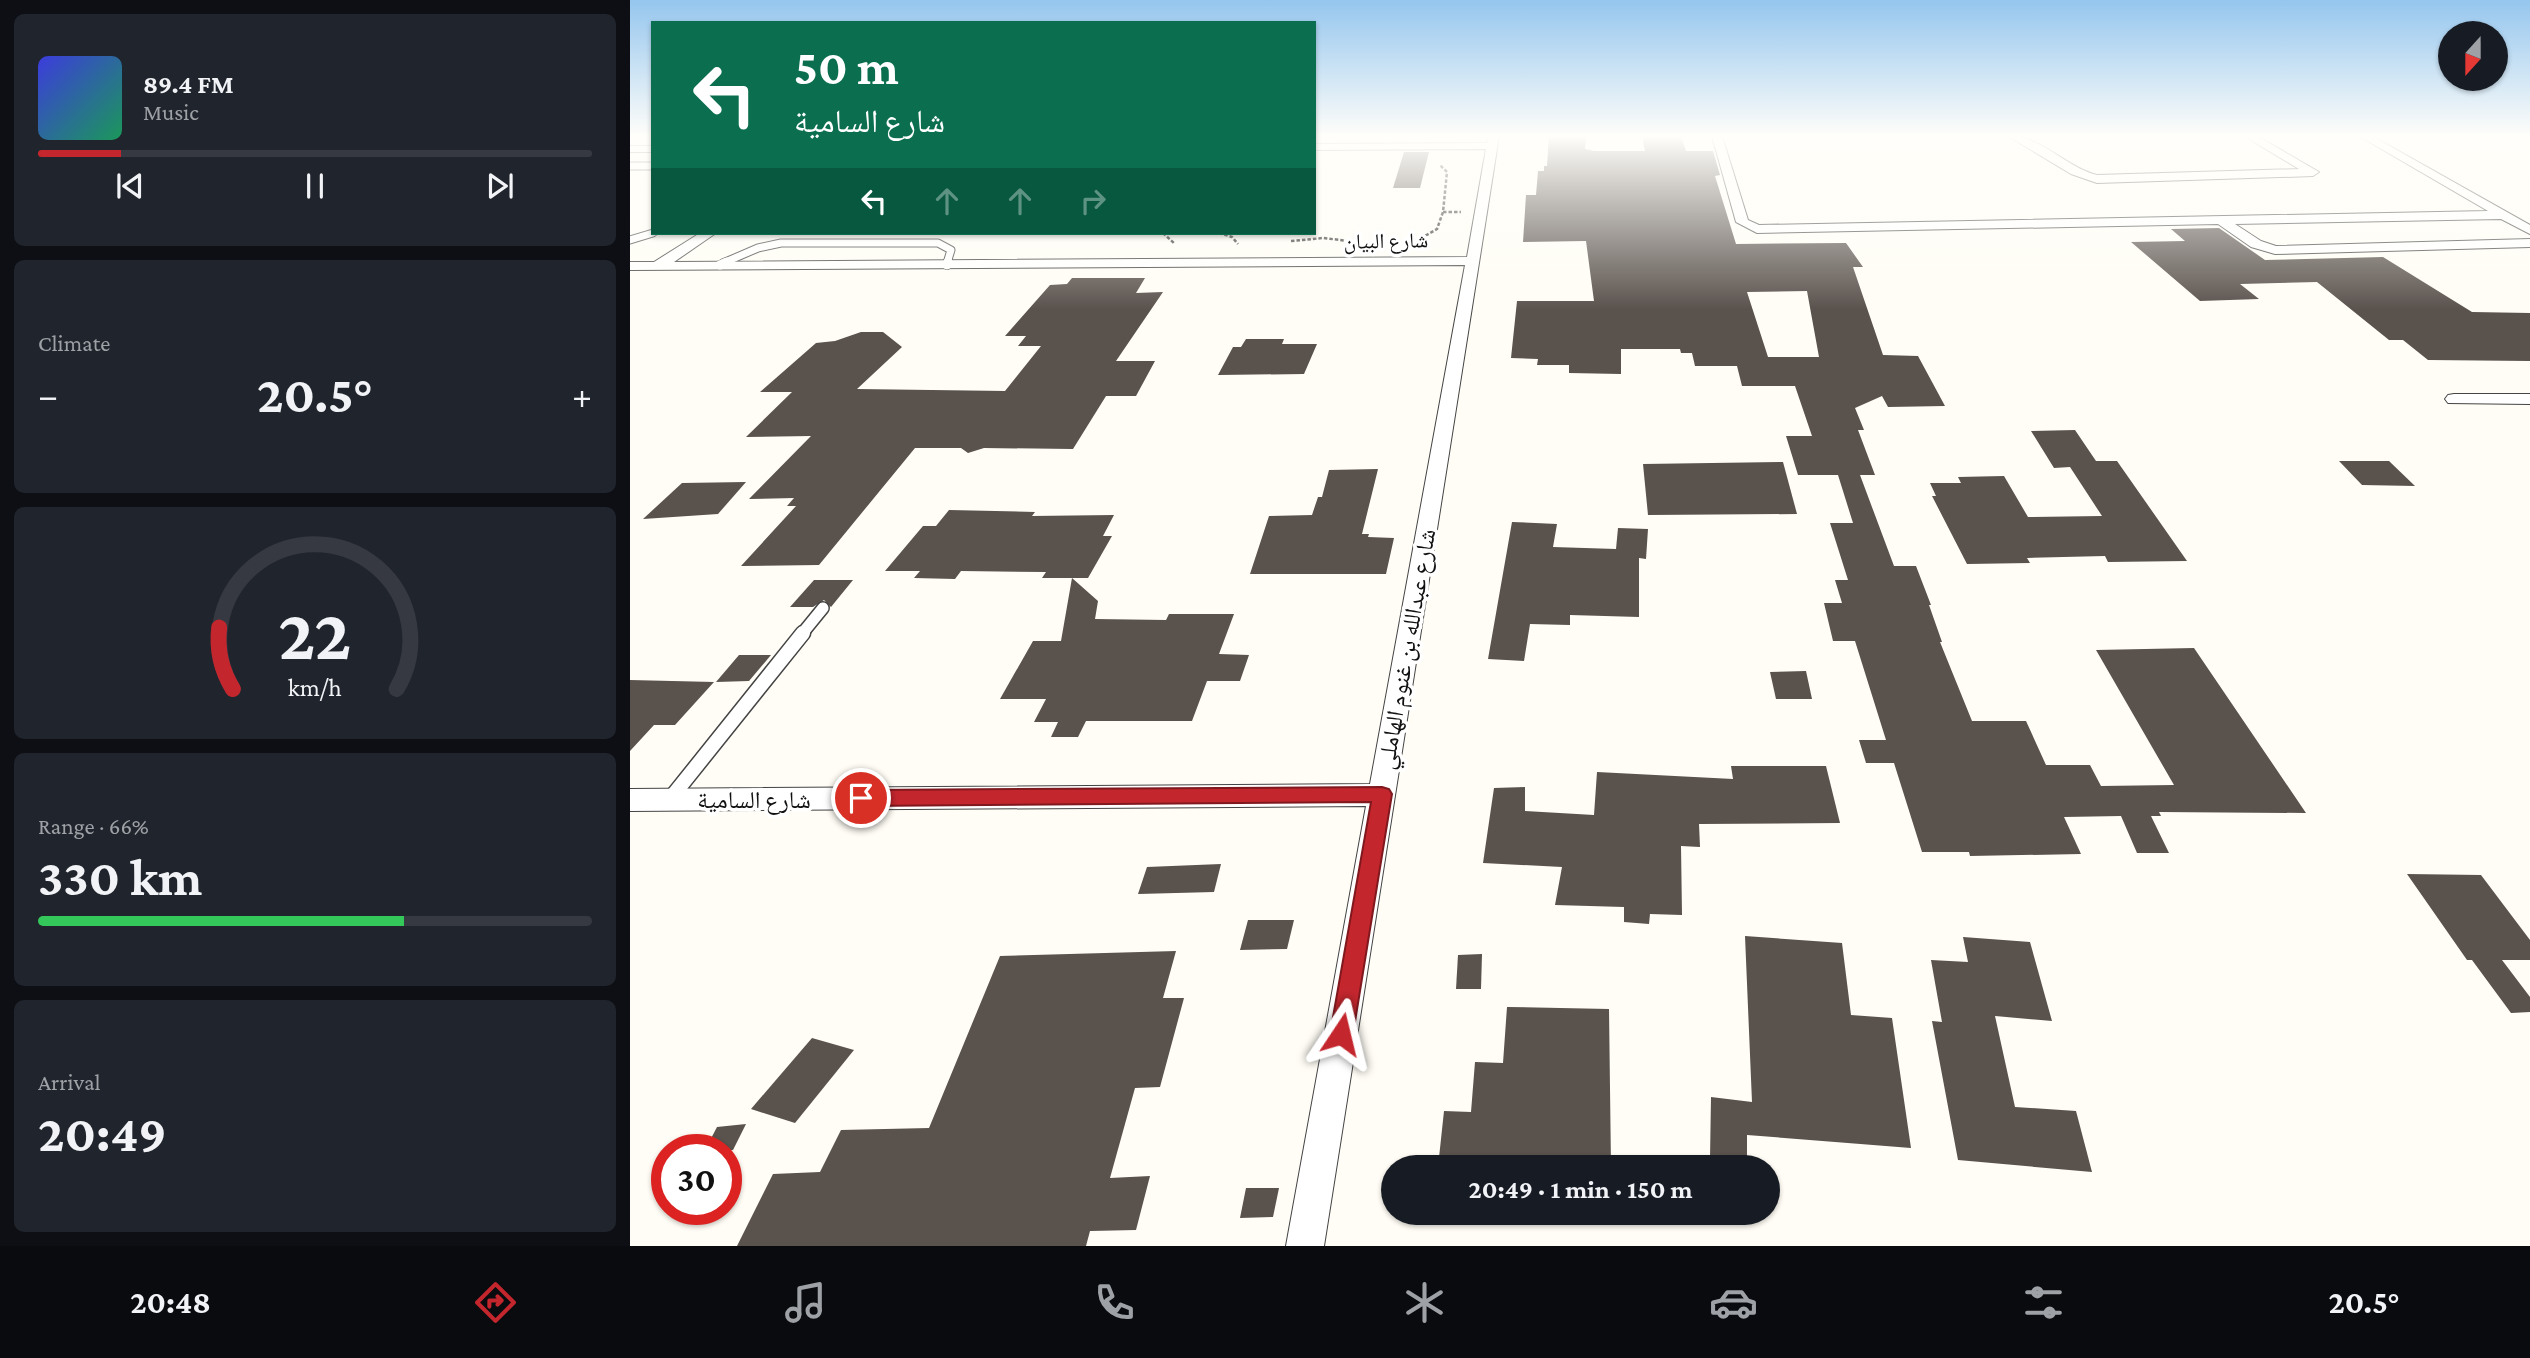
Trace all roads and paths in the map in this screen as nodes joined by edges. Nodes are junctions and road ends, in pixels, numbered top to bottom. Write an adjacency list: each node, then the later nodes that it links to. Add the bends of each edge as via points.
1 (1445, 194): 12 (path, via 1437,229 1430,236)
2 (1484, 194): 15 (street, شارع عبدالله بن غنوم الهاملي)
3 (1734, 194): 6 (street, via 1742,222 1757,229)
4 (2466, 194): 5 (street)
5 (2503, 215): 6 (street); 7 (street)
6 (2220, 220): 13 (street, via 2256,244 2275,250)
7 (2530, 230)
8 (651, 234): 11 (lane)
9 (706, 235): 19 (street)
10 (1226, 235): 14 (path)
11 (630, 240)
12 (1408, 242)
13 (2530, 243)
14 (1240, 248)
15 (1472, 261): 17 (street, شارع البيان); 23 (street, شارع عبدالله بن غنوم الهاملي)
16 (720, 265): 17 (street, شارع البيان); 17 (lane, via 769,245 845,242 938,243 951,250); 19 (street, شارع البيان)
17 (947, 265)
18 (630, 266): 19 (street, شارع البيان)
19 (657, 266)
20 (2530, 399): 21 (street)
21 (2454, 400)
22 (823, 608): 24 (lane)
23 (1382, 794): 24 (street, شارع السامية); 26 (street, شارع عبدالله بن غنوم الهاملي)
24 (670, 799): 25 (street, شارع السامية)
25 (630, 800)
26 (1305, 1246)

